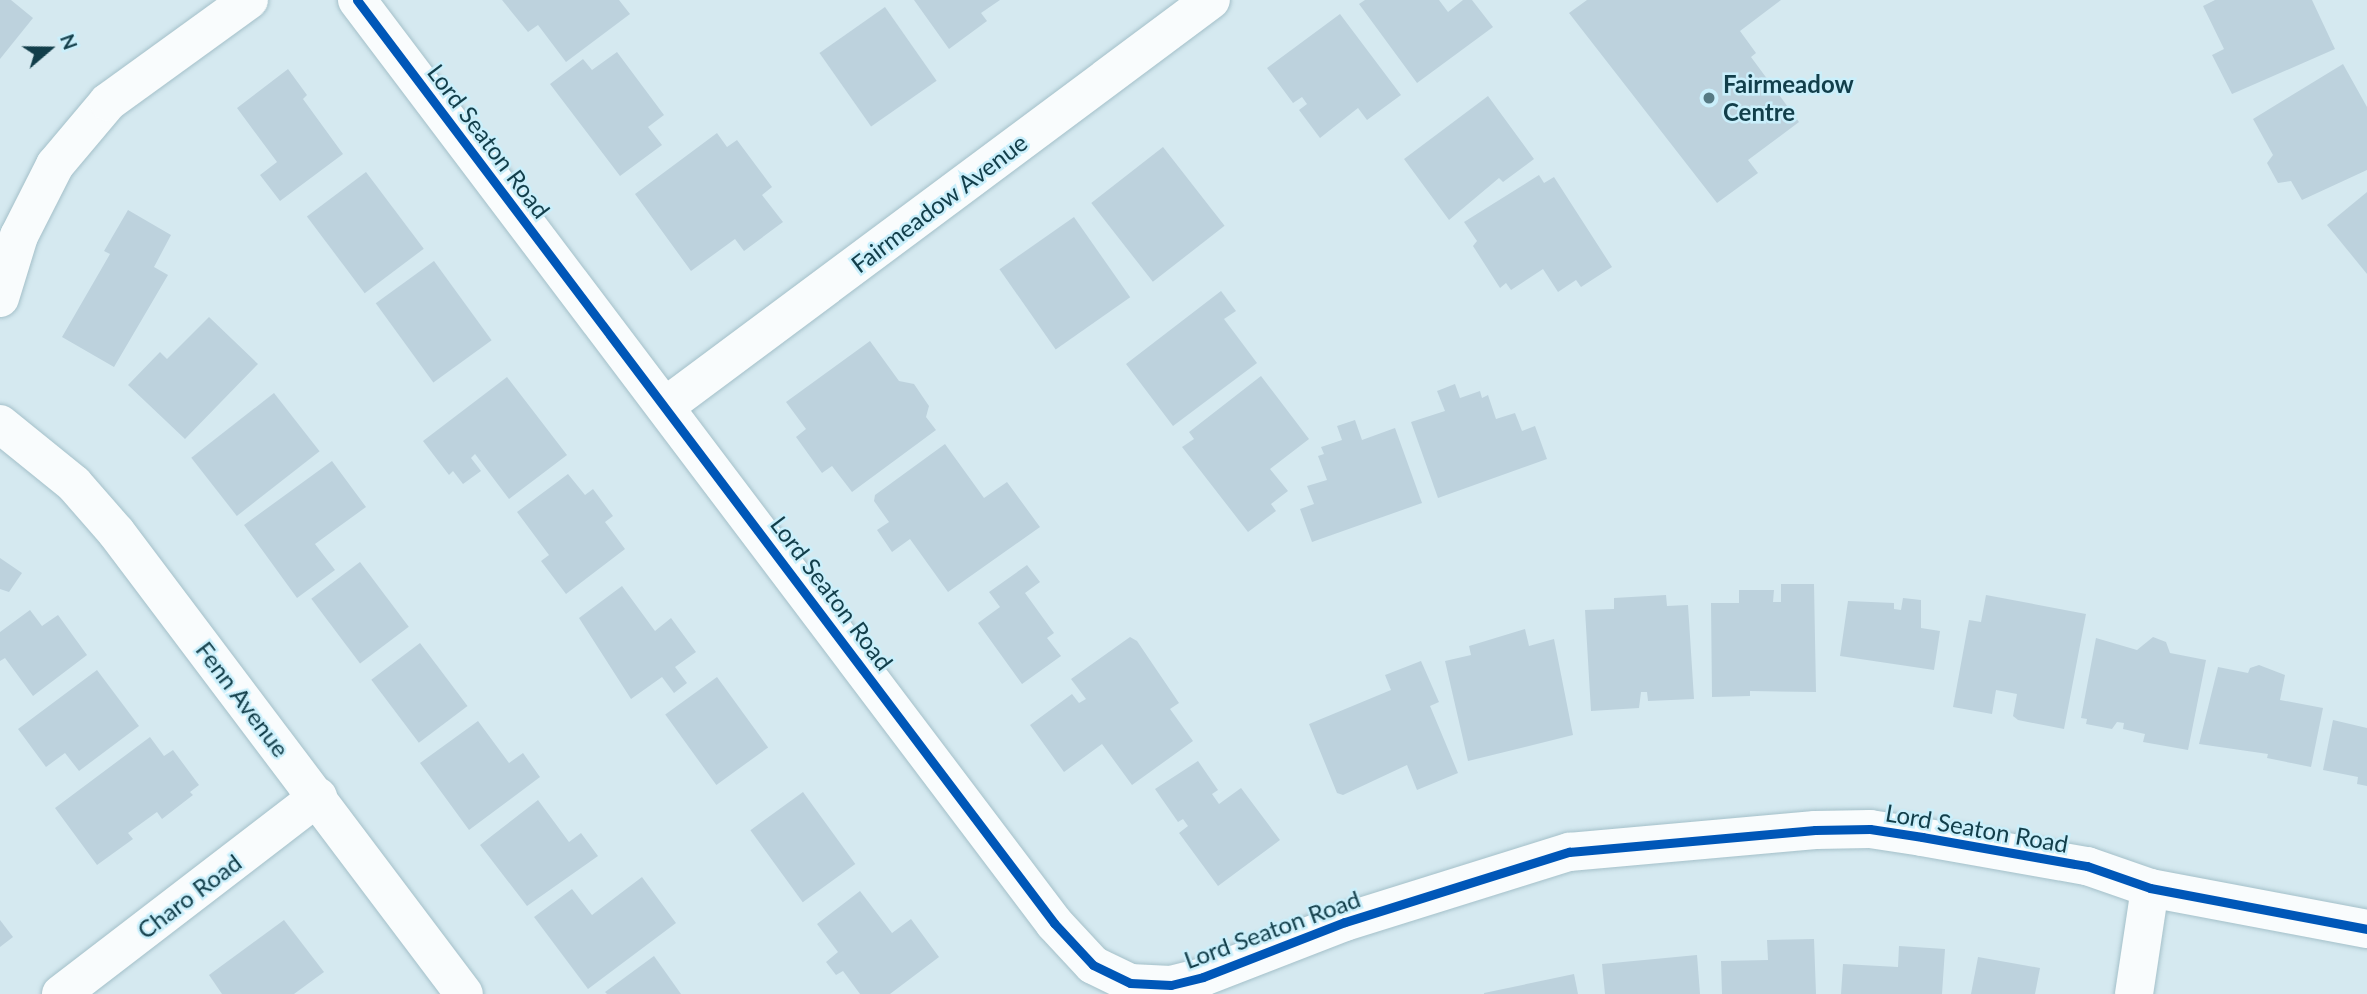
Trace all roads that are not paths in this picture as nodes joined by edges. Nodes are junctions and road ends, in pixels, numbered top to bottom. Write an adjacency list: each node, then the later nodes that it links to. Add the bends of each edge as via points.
1 (249, 0): 4 (street, via 108,102 55,165 19,236)
2 (357, 0): 5 (street, Lord Seaton Road)
3 (1211, 0): 5 (street, Fairmeadow Avenue)
4 (0, 298)
5 (667, 405): 8 (street, Lord Seaton Road, via 1054,923 1093,965 1130,983 1171,985 1203,977 1489,873 1604,846 1870,829 2087,866)
6 (0, 424): 7 (street, Fenn Avenue, via 74,484 116,532)
7 (318, 797): 10 (street, Charo Road); 11 (street, Fenn Avenue)
8 (2150, 888): 9 (street, Lord Seaton Road); 12 (street)
9 (2367, 929)
10 (61, 994)
11 (464, 994)
12 (2134, 994)

